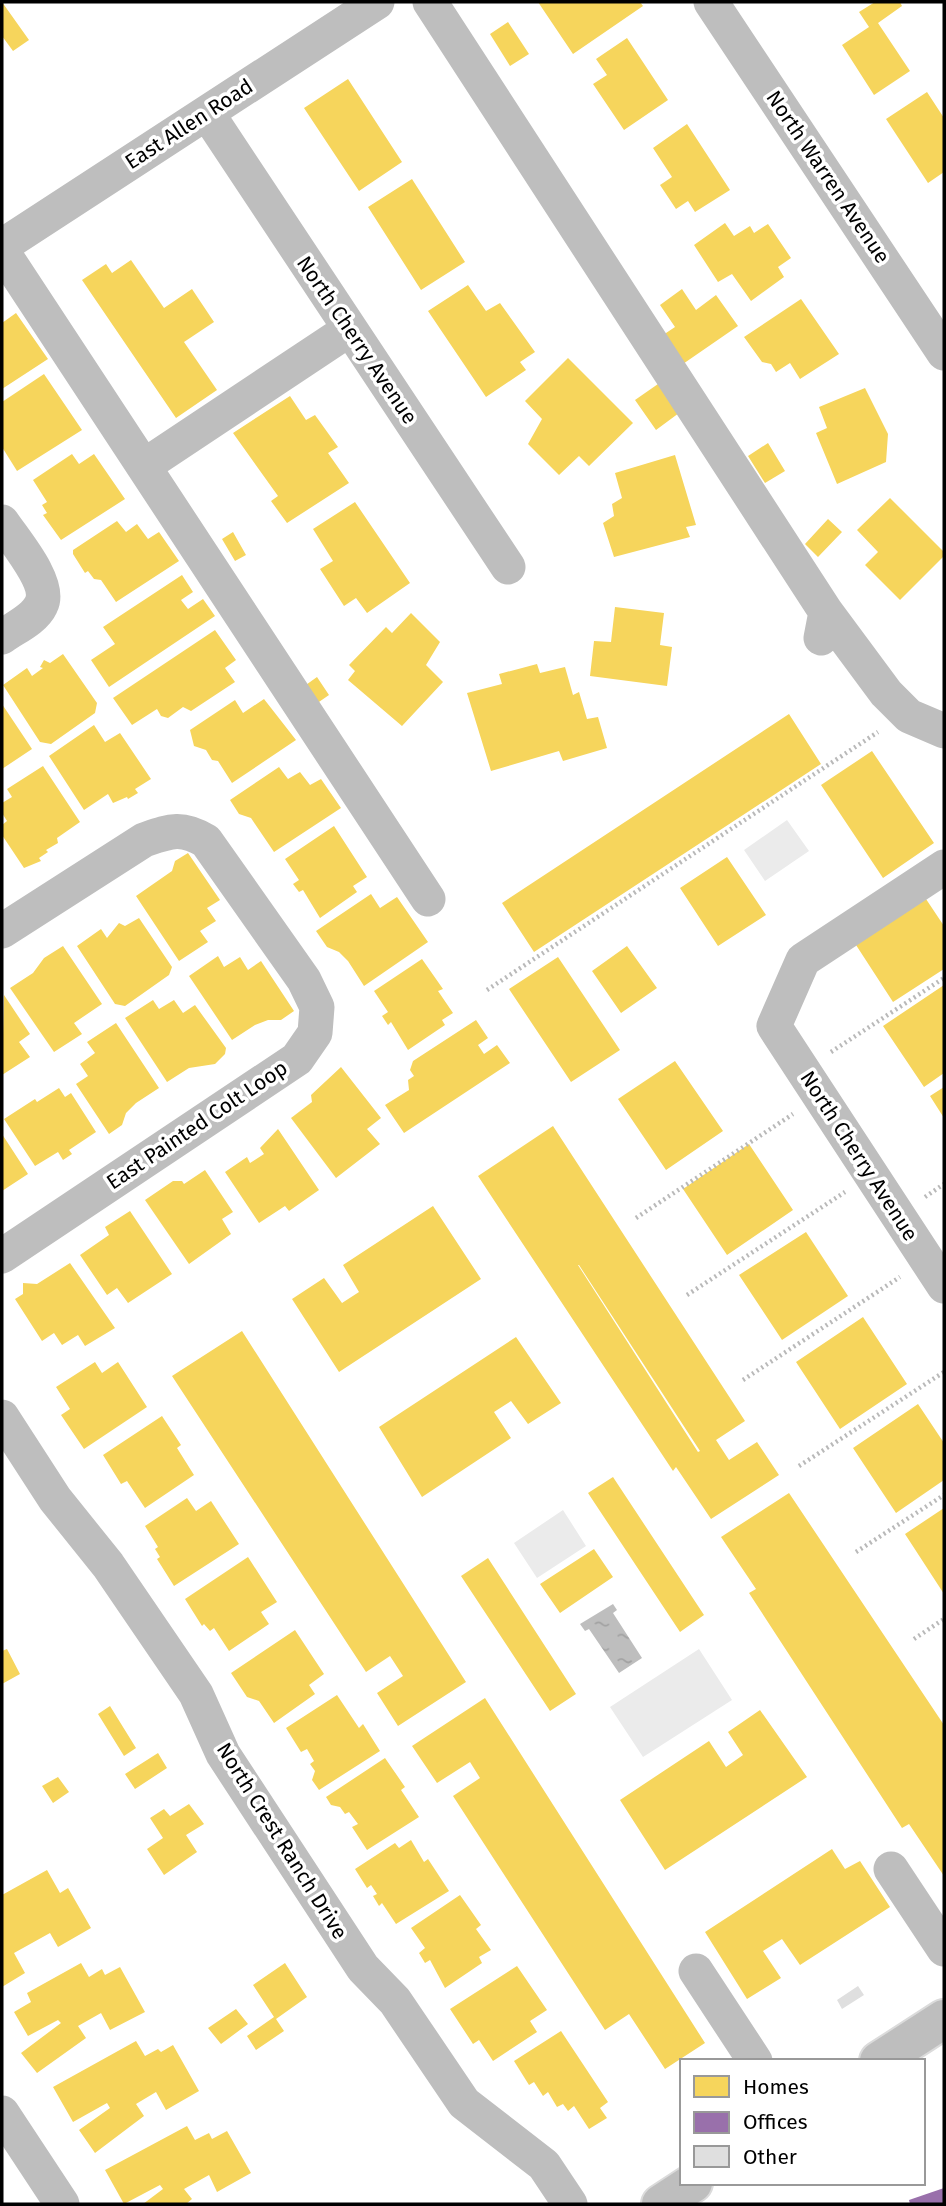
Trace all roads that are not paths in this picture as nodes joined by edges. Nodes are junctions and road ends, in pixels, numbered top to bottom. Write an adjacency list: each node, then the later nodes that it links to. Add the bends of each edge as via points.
1 (377, 2): 4 (street, East Allen Road)
2 (430, 2): 12 (street, via 823,625 909,716)
3 (711, 2): 7 (street, North Warren Avenue)
4 (206, 113): 5 (street, East Allen Road); 6 (street, North Cherry Avenue)
5 (2, 249): 8 (street)
6 (350, 329): 8 (street); 10 (street, North Cherry Avenue)
7 (944, 353)
8 (144, 466): 14 (street)
9 (2, 523): 11 (street, via 43,590 42,604 32,617)
10 (508, 567)
11 (2, 637)
12 (944, 730)
13 (944, 867): 17 (street, North Cherry Avenue, via 803,960 774,1026)
14 (428, 899)
15 (7, 917): 16 (street, East Painted Colt Loop, via 144,840 168,831 190,831 206,841 304,980 317,1007 315,1033 297,1059)
16 (2, 1256)
17 (936, 1273)
18 (2, 1417): 28 (street, North Crest Ranch Drive, via 55,1499 108,1565 196,1694 223,1754 363,1968 395,2001 464,2103 544,2165)
19 (891, 1869): 20 (street)
20 (944, 1949)
21 (696, 1971): 23 (street)
22 (944, 2019): 24 (main road)
23 (754, 2059)
24 (882, 2059)
25 (2, 2113): 27 (street)
26 (690, 2185): 29 (main road)
27 (62, 2204)
28 (570, 2204)
29 (661, 2204)

